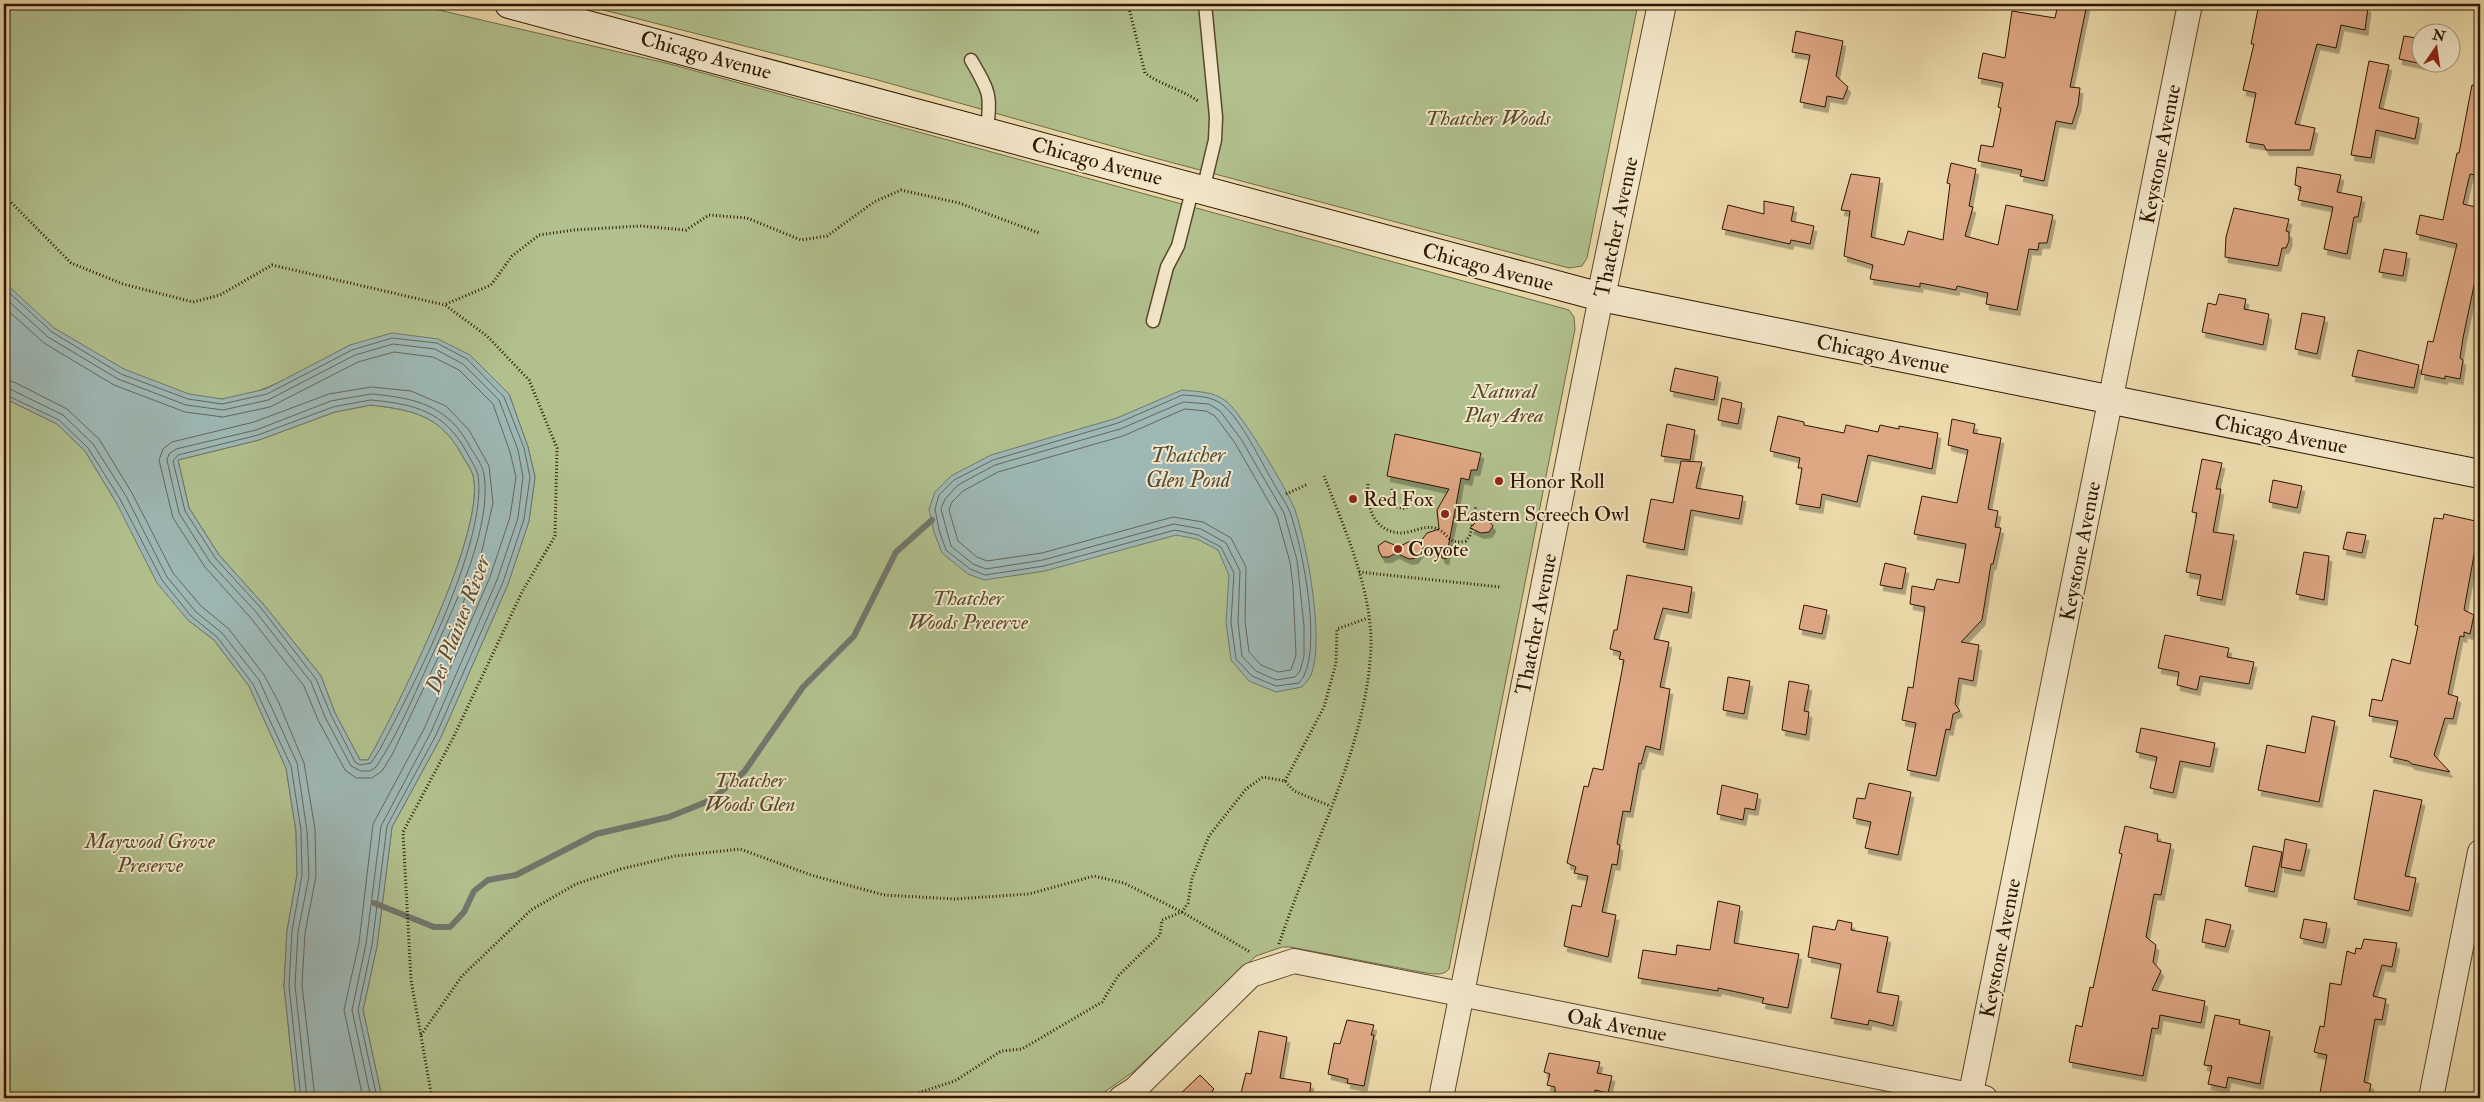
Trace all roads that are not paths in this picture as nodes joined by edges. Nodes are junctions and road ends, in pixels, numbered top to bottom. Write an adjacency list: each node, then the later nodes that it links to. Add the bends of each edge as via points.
1 (509, 4): 6 (main road, Chicago Avenue)
2 (1205, 4): 7 (lane, via 1216,117 1215,140)
3 (1662, 4): 8 (main road, Thatcher Avenue)
4 (2190, 4): 10 (street, Keystone Avenue)
5 (971, 60): 6 (lane, via 988,88)
6 (987, 131): 7 (main road, Chicago Avenue)
7 (1198, 188): 8 (main road, Chicago Avenue); 9 (lane, via 1178,246 1167,267)
8 (1601, 298): 10 (main road, Chicago Avenue); 13 (street, Thatcher Avenue)
9 (1153, 321)
10 (2110, 400): 11 (main road, Chicago Avenue); 14 (street, Keystone Avenue)
11 (2480, 474)
12 (2480, 852): 17 (street)
13 (1462, 994): 14 (street, Oak Avenue); 15 (street, Oak Avenue, via 1277,958 1251,976 1135,1089); 16 (street, Thatcher Avenue)
14 (1975, 1097)
15 (1121, 1098)
16 (1441, 1098)
17 (2431, 1098)

